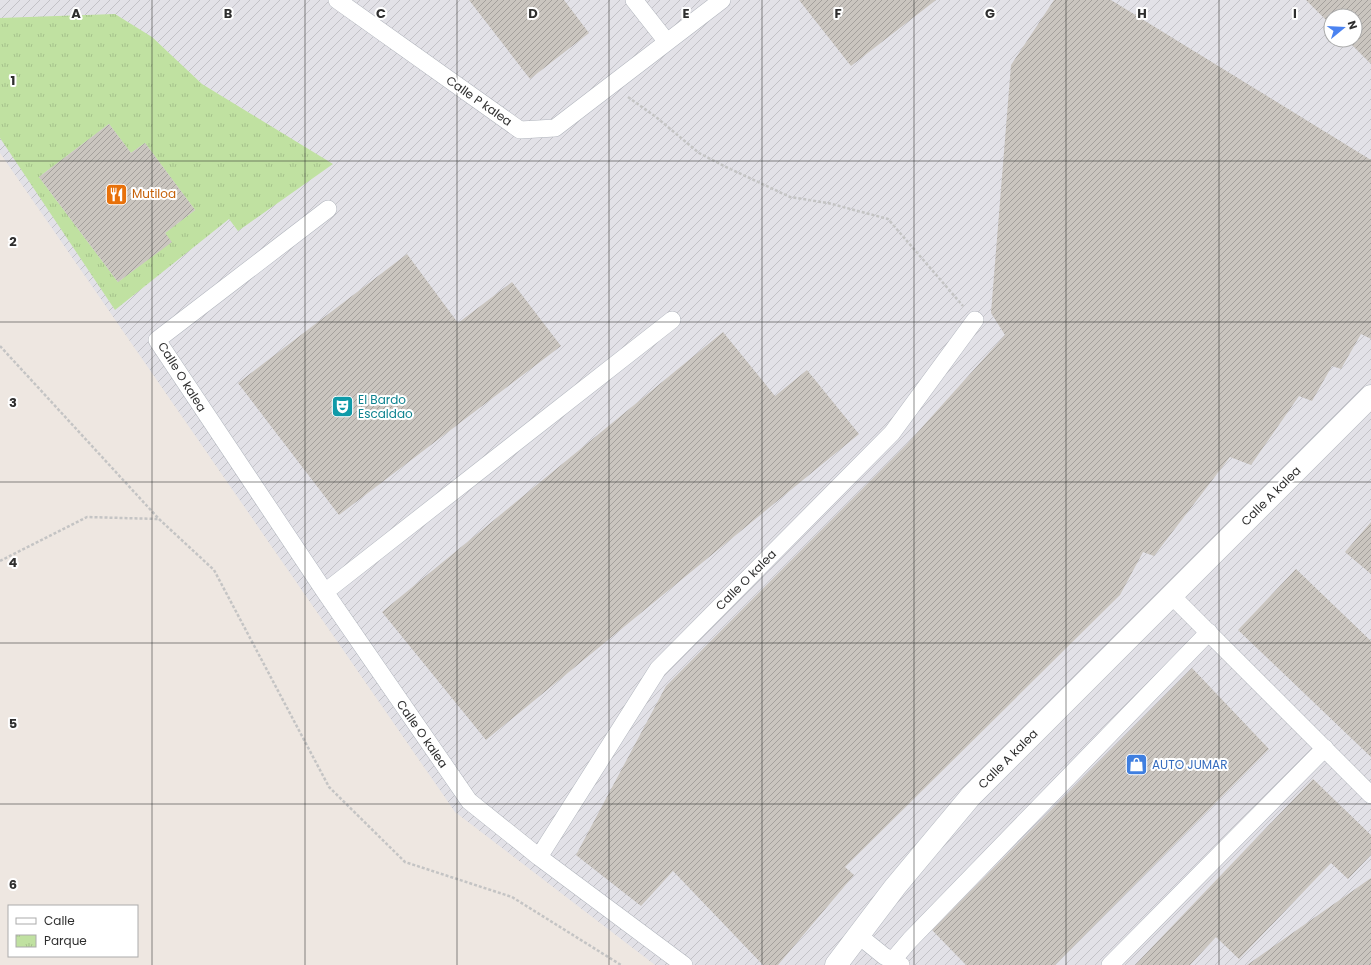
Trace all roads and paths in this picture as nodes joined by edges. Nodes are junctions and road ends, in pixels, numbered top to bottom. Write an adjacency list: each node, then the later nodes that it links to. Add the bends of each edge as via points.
1 (337, 0): 5 (street, Calle P kalea, via 520,130 555,128)
2 (634, 0): 4 (street)
3 (722, 0): 4 (street, Calle P kalea)
4 (667, 42): 5 (street, Calle P kalea)
5 (611, 85): 8 (path, via 656,117 699,153 724,166 790,197 888,219)
6 (328, 209): 13 (street, Calle O kalea, via 157,340)
7 (672, 320): 13 (street)
8 (975, 320): 18 (street, Calle O kalea, via 892,433 658,669)
9 (0, 346): 11 (path)
10 (1371, 396): 14 (street, Calle A kalea)
11 (159, 519): 12 (path, via 87,517); 21 (path, via 214,570 329,787 404,862 512,897)
12 (0, 561)
13 (325, 592): 18 (street, Calle O kalea, via 469,801)
14 (1171, 595): 15 (street); 19 (street, Calle A kalea, via 971,796)
15 (1209, 632): 16 (street); 20 (street, via 910,940)
16 (1325, 748): 17 (street); 24 (street)
17 (1371, 795)
18 (539, 857): 22 (street, Calle O kalea)
19 (858, 935): 20 (street); 23 (street, Calle A kalea)
20 (897, 963)
21 (621, 965)
22 (684, 965)
23 (836, 965)
24 (1110, 965)

